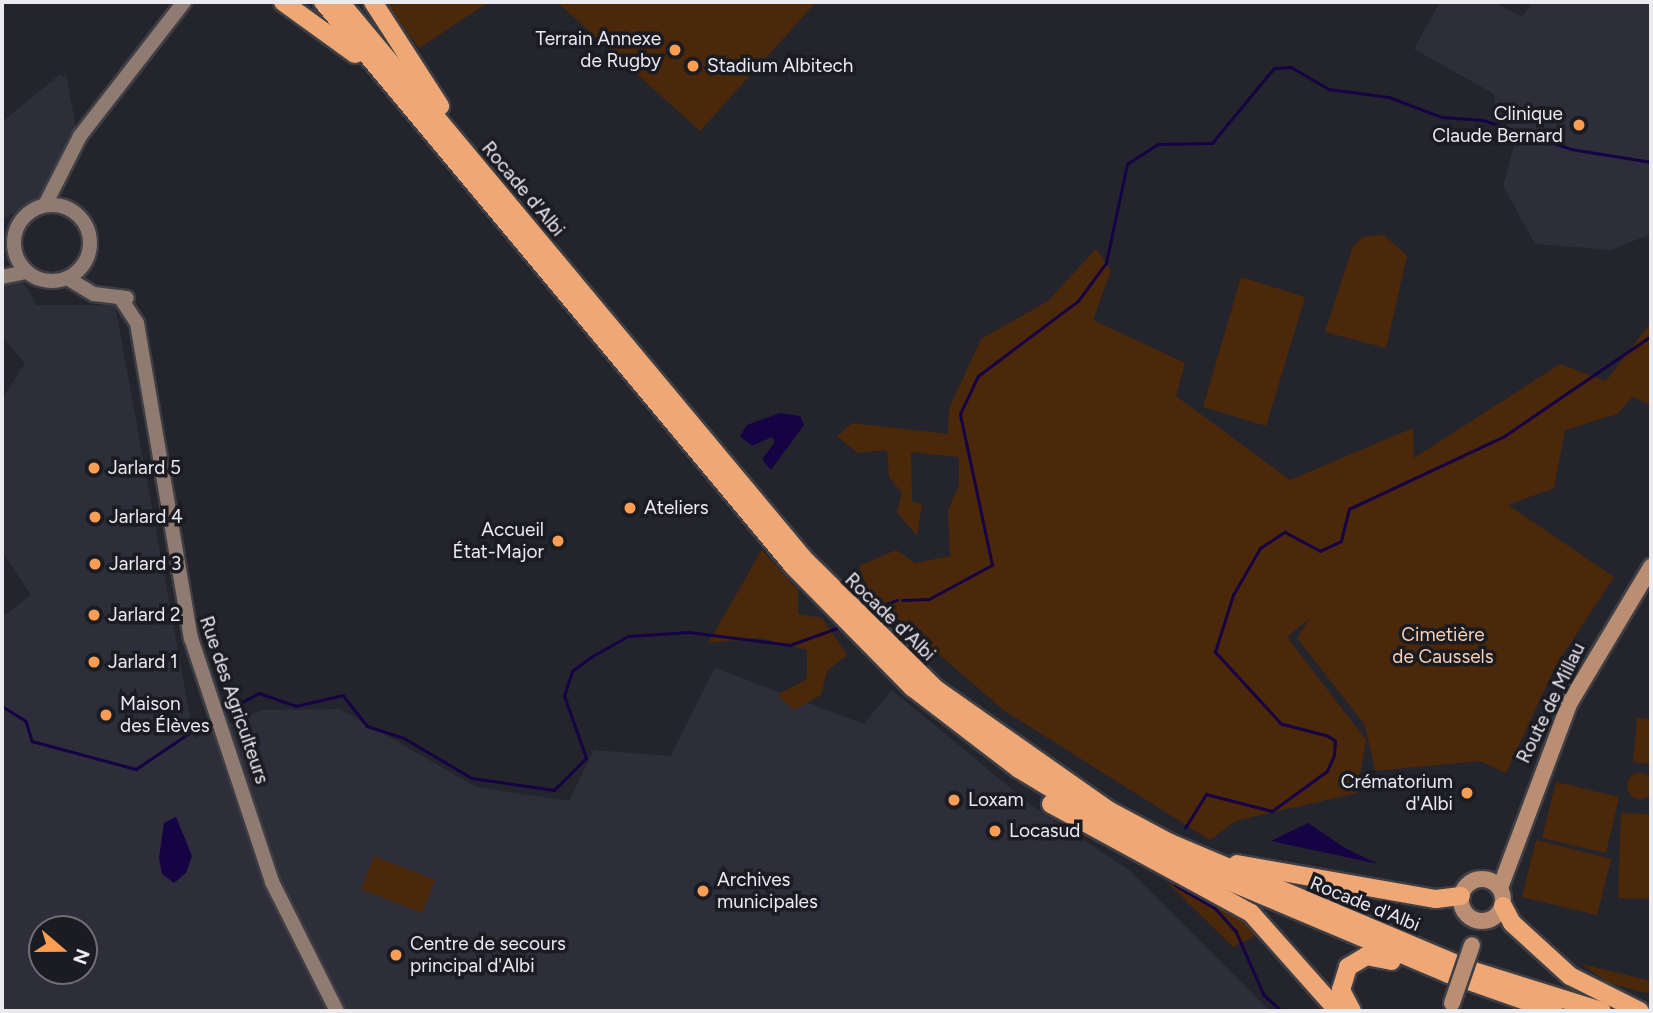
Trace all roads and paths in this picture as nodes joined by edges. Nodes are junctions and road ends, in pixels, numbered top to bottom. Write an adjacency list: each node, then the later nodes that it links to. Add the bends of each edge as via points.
1 (184, 2): 8 (street, via 80,136)
2 (283, 2): 6 (highway)
3 (323, 2): 6 (highway, Rocade d'Albi)
4 (340, 2): 7 (highway, Rocade d'Albi)
5 (373, 2): 7 (highway)
6 (380, 71): 17 (highway, Rocade d'Albi)
7 (476, 166): 17 (highway, Rocade d'Albi)
8 (63, 169): 9 (street); 10 (street, via 61,191)
9 (45, 205): 10 (street); 11 (street, via 19,223)
10 (69, 207): 12 (street, via 88,230)
11 (15, 254): 13 (street); 14 (street)
12 (85, 262): 15 (street); 16 (street, Rue des Agriculteurs, via 91,281)
13 (26, 272): 14 (street); 15 (street, via 48,281)
14 (2, 276)
15 (67, 278): 16 (street, Rue des Agriculteurs, via 94,294)
16 (116, 296): 33 (street, Rue des Agriculteurs, via 141,313 146,386 183,610 224,724 272,882)
17 (766, 524): 21 (highway, Rocade d'Albi); 23 (highway, Rocade d'Albi, via 936,689 1108,810)
18 (1651, 567): 20 (main road, Route de Millau)
19 (1651, 578): 20 (main road, Route de Millau)
20 (1612, 628): 22 (main road, Route de Millau, via 1569,704)
21 (851, 630): 31 (highway, Rocade d'Albi, via 976,738 1119,831 1176,861); 34 (highway, via 908,693 1031,791 1097,834 1251,913)
22 (1529, 797): 24 (main road, Route de Millau); 25 (main road, Route de Millau)
23 (1168, 842): 26 (highway, via 1261,870 1437,899); 37 (highway, Rocade d'Albi, via 1474,971)
24 (1481, 879): 25 (main road); 26 (main road)
25 (1500, 888): 27 (main road)
26 (1461, 896): 28 (main road)
27 (1503, 906): 29 (main road); 38 (highway, via 1512,923 1570,976)
28 (1469, 917): 29 (main road); 30 (main road)
29 (1487, 921): 30 (main road)
30 (1473, 942): 32 (main road, bridge)
31 (1449, 974): 35 (highway, via 1377,956 1355,960 1341,990); 36 (highway, Rocade d'Albi)
32 (1451, 1007)
33 (337, 1011)
34 (1338, 1011)
35 (1352, 1011)
36 (1554, 1011)
37 (1602, 1011)
38 (1640, 1011)

